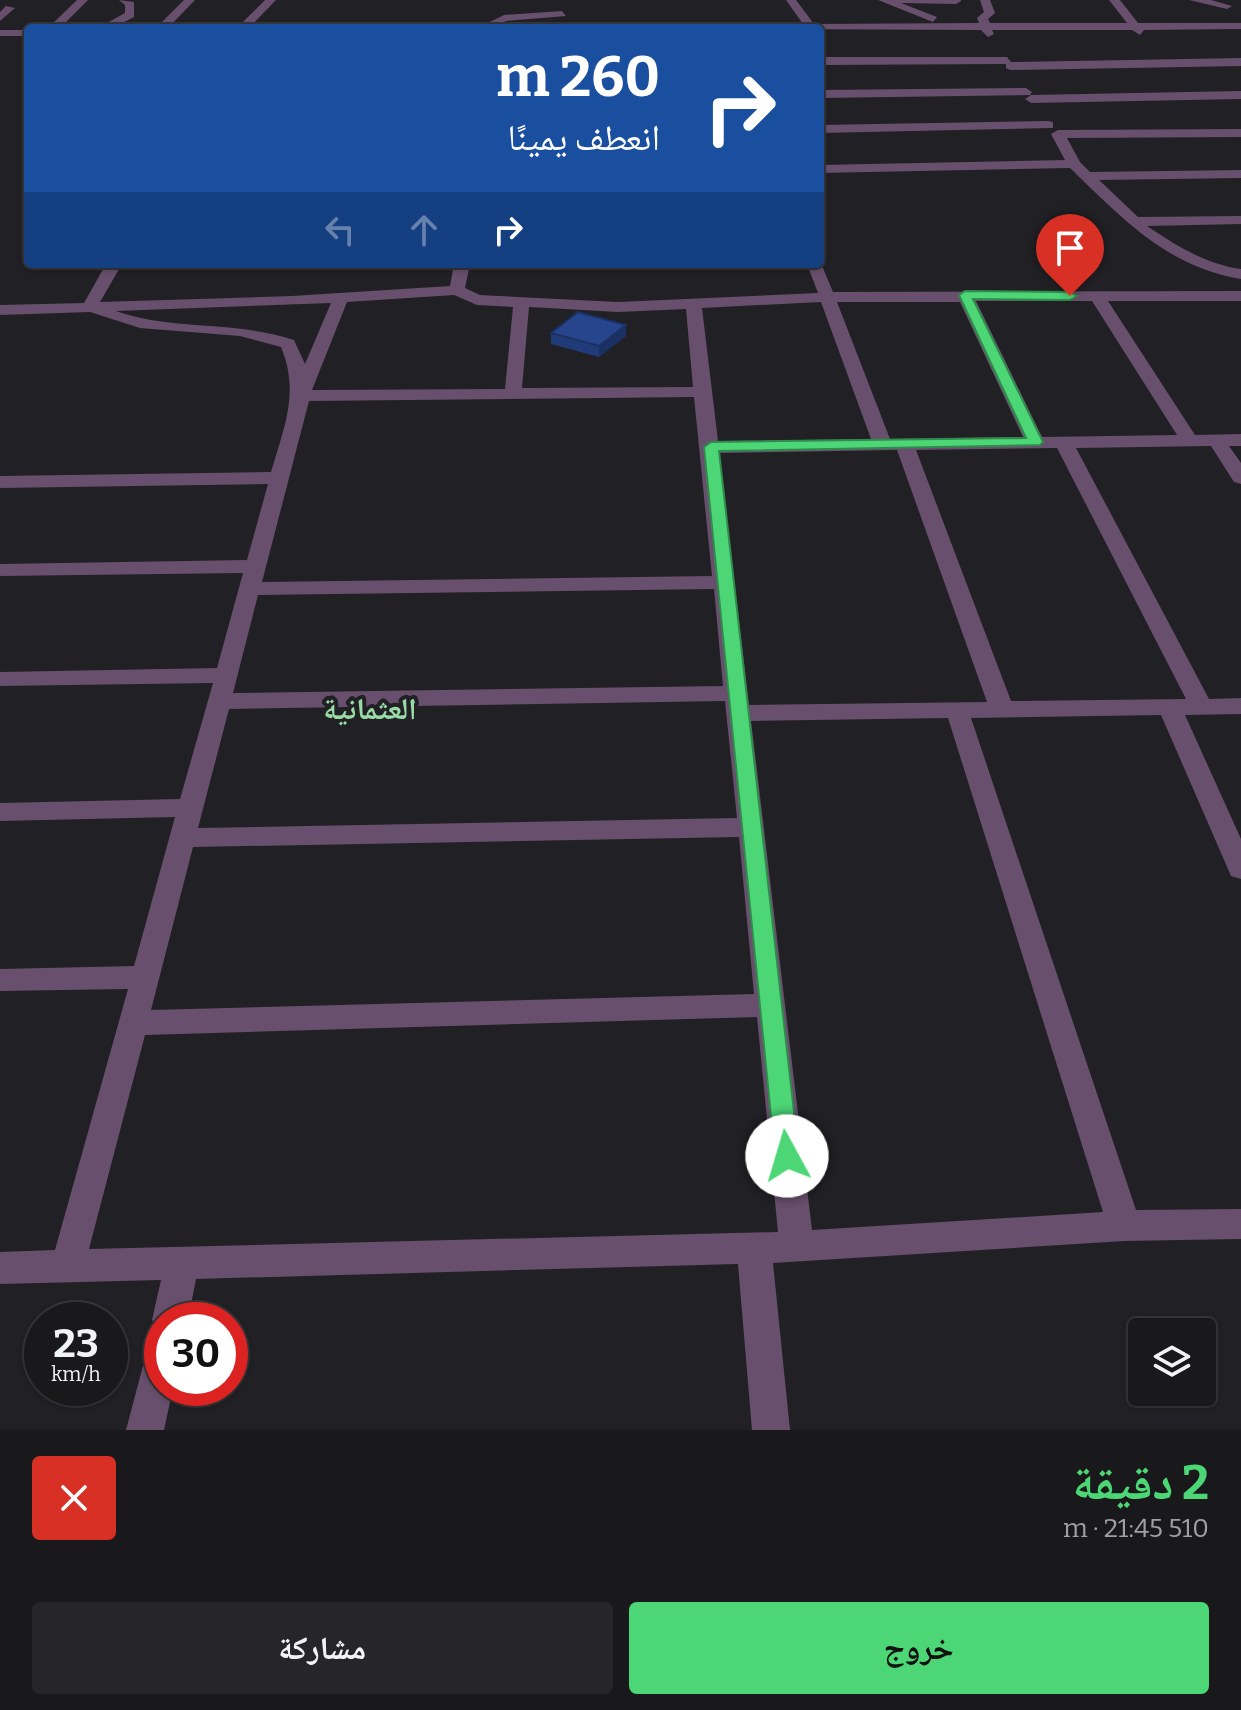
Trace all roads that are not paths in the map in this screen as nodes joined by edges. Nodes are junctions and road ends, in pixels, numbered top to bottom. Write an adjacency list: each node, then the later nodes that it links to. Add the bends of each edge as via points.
1 (83, 0): 17 (street)
2 (124, 0): 18 (street, via 130,4 130,15)
3 (190, 0): 19 (street)
4 (271, 0): 20 (street)
5 (791, 0): 23 (street)
6 (883, 0): 25 (street)
7 (889, 0): 12 (street)
8 (1114, 0): 24 (street)
9 (1194, 0): 10 (street)
10 (1224, 3): 15 (street)
11 (10, 8): 16 (street)
12 (972, 8): 24 (street); 25 (street); 33 (street)
13 (562, 14): 21 (street, via 504,18)
14 (645, 14): 22 (street)
15 (1241, 17)
16 (0, 18)
17 (58, 24)
18 (112, 24)
19 (166, 24)
20 (247, 24)
21 (492, 24)
22 (664, 24)
23 (809, 24)
24 (1133, 24): 26 (street); 30 (street)
25 (959, 26): 27 (street)
26 (1241, 26)
27 (824, 27)
28 (0, 33): 29 (street)
29 (24, 33)
30 (1143, 36)
31 (824, 62): 34 (street)
32 (1241, 62): 33 (street)
33 (1009, 63): 34 (street); 36 (street)
34 (864, 77): 35 (street); 36 (street)
35 (824, 92)
36 (1028, 95): 37 (street); 39 (street)
37 (1241, 95)
38 (824, 129): 39 (street)
39 (1053, 130): 40 (street); 41 (street)
40 (1241, 133)
41 (1074, 164): 42 (street); 44 (street)
42 (824, 169)
43 (1241, 174): 44 (street)
44 (1090, 176): 46 (street)
45 (1241, 220): 46 (street)
46 (1132, 222): 50 (street, via 1174,251)
47 (112, 268): 60 (street)
48 (461, 268): 52 (street)
49 (816, 268): 55 (street)
50 (1215, 270): 51 (street); 57 (street)
51 (1241, 274)
52 (457, 290): 56 (street); 59 (street, via 477,300)
53 (965, 295): 54 (street); 55 (street); 68 (street)
54 (1097, 296): 57 (street); 65 (street)
55 (827, 297): 58 (street); 70 (street)
56 (341, 298): 60 (street); 64 (street)
57 (1238, 300)
58 (693, 302): 59 (street, via 618,307); 62 (street)
59 (521, 303): 63 (street)
60 (90, 306): 61 (street); 64 (street, via 114,319 150,327 266,334 288,344)
61 (0, 310)
62 (704, 392): 63 (street); 71 (street)
63 (513, 394): 64 (street)
64 (301, 396): 72 (street)
65 (1189, 440): 66 (street); 69 (street)
66 (1216, 440): 67 (street); 73 (street)
67 (1241, 440)
68 (1035, 442): 69 (street); 70 (street)
69 (1063, 442): 84 (street)
70 (893, 444): 71 (street); 85 (street)
71 (711, 447): 77 (street)
72 (281, 478): 74 (street); 76 (street)
73 (1241, 478)
74 (0, 482)
75 (0, 570): 76 (street)
76 (255, 577): 77 (street); 78 (street)
77 (726, 582): 81 (street)
78 (228, 675): 79 (street); 80 (street)
79 (0, 679)
80 (221, 701): 81 (street); 87 (street)
81 (738, 703): 86 (street); 89 (street)
82 (1241, 706): 84 (street)
83 (1170, 707): 84 (street); 85 (street); 91 (street)
84 (1202, 707)
85 (1002, 709): 86 (street)
86 (957, 710): 97 (street)
87 (192, 808): 88 (street); 90 (street)
88 (0, 812)
89 (752, 827): 90 (street); 94 (street)
90 (184, 838): 92 (street)
91 (1241, 869)
92 (146, 977): 93 (street); 95 (street)
93 (0, 980)
94 (771, 1005): 95 (street); 98 (street)
95 (134, 1023): 101 (street)
96 (1241, 1224): 97 (street)
97 (1124, 1226): 98 (street)
98 (797, 1247): 99 (street)
99 (754, 1248): 100 (street); 106 (street)
100 (182, 1263): 101 (street); 103 (street)
101 (68, 1266): 102 (street)
102 (0, 1268)
103 (174, 1302)
104 (151, 1406): 105 (street)
105 (145, 1430)
106 (771, 1430)

